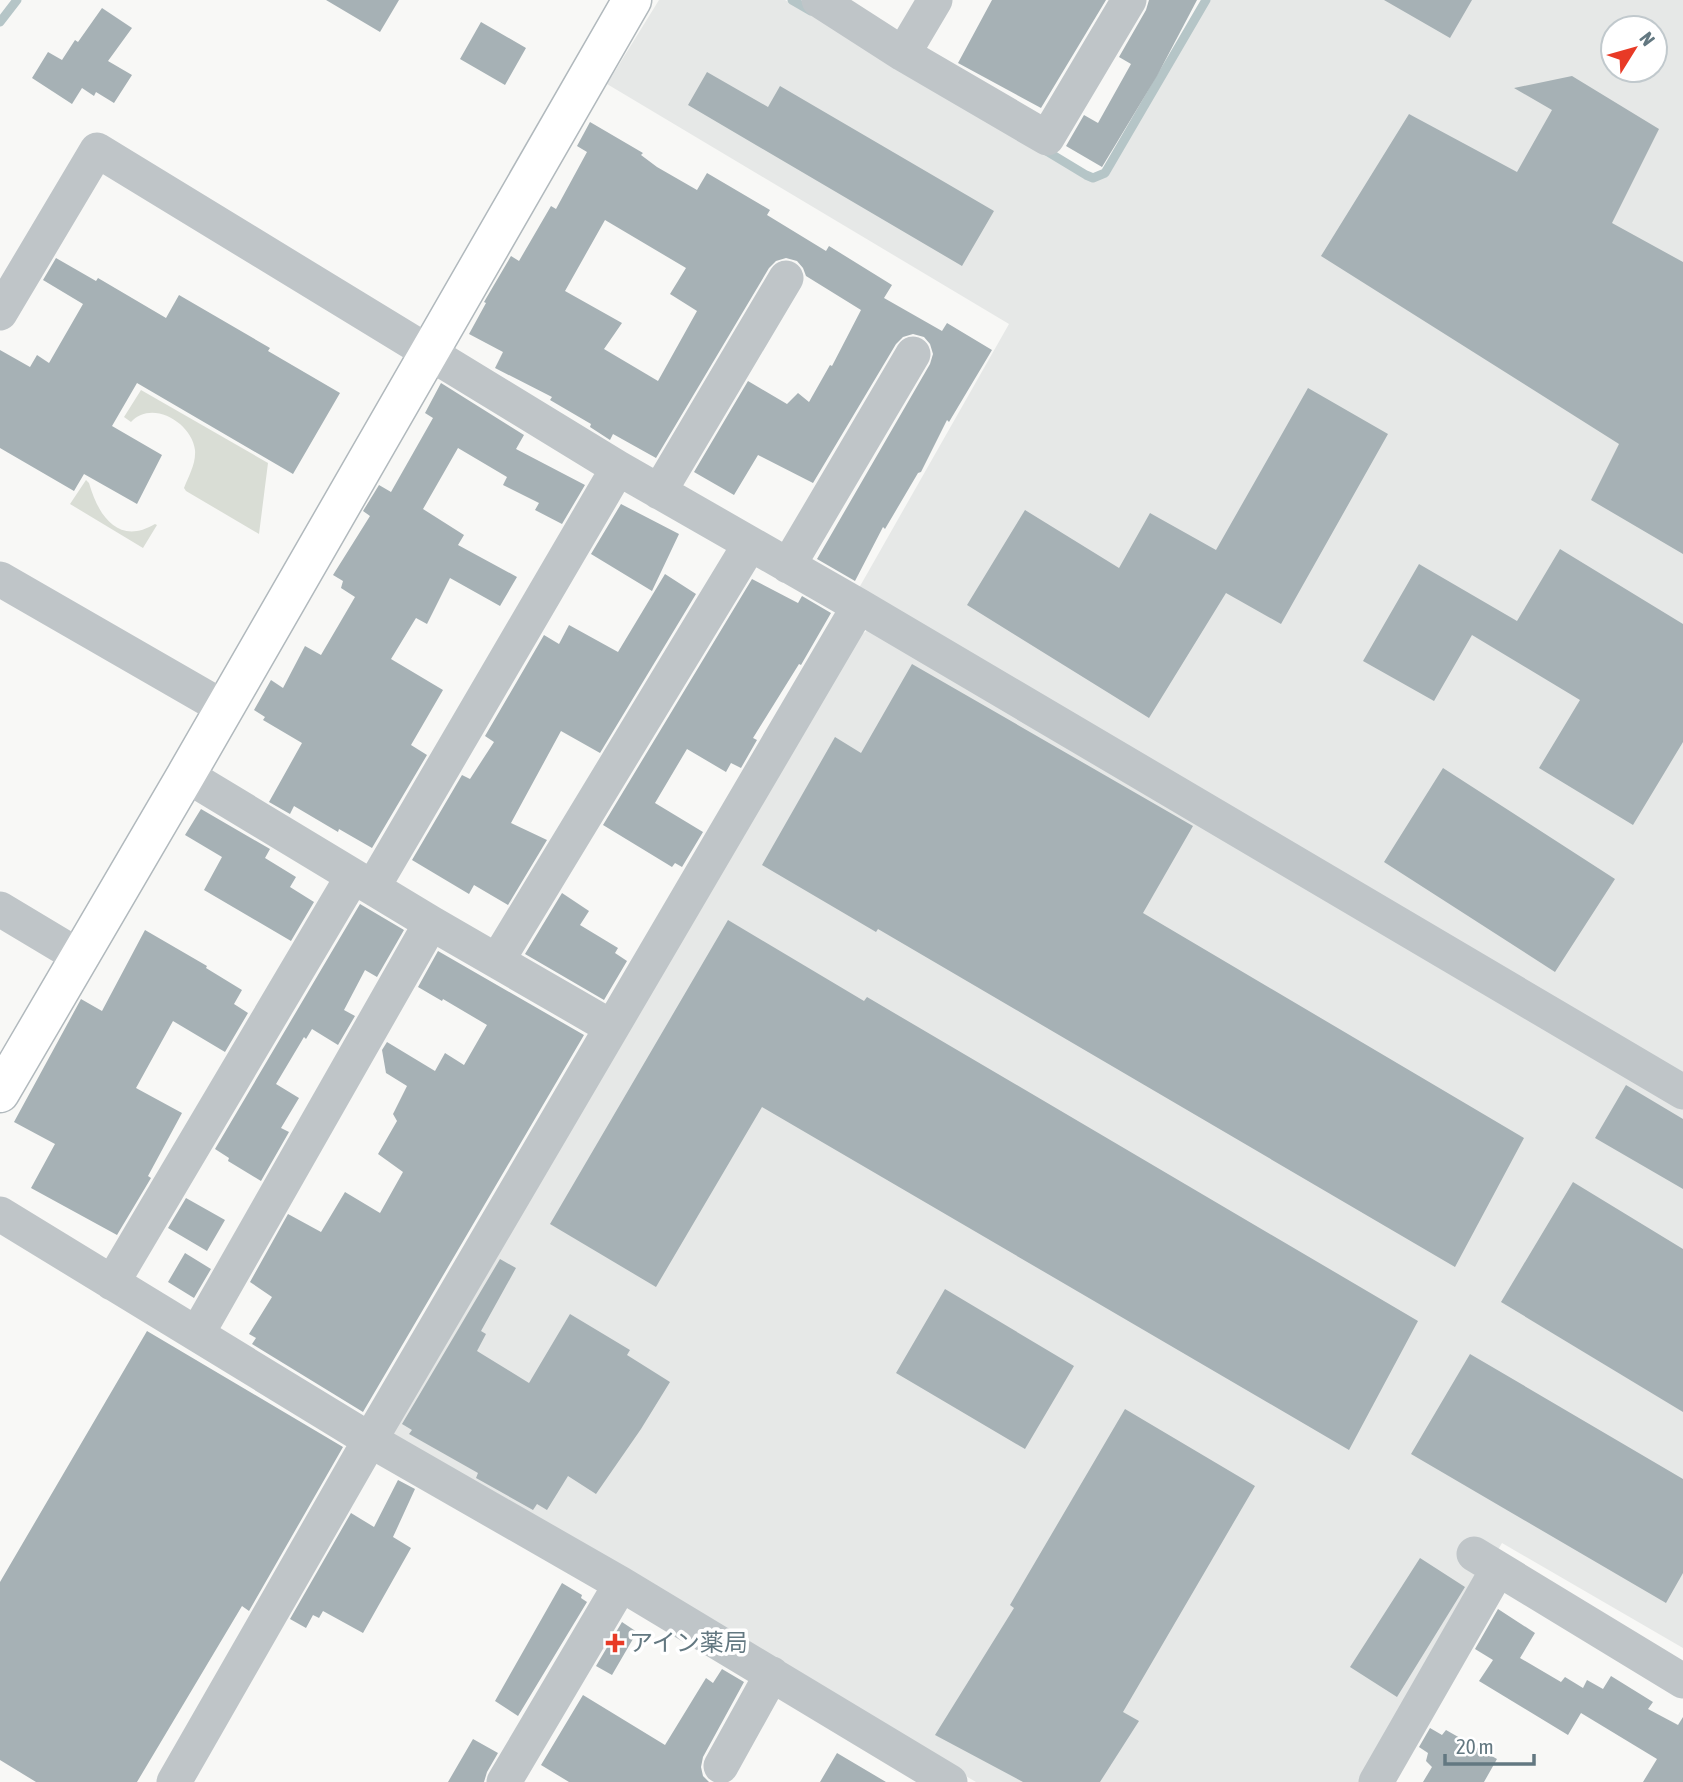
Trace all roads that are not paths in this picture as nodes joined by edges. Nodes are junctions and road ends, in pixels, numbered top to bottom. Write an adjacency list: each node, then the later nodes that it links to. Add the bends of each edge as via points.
1 (632, 0): 8 (street)
2 (935, 0): 5 (street)
3 (1129, 0): 5 (street, via 1047,138)
4 (828, 2): 5 (street)
5 (902, 54)
6 (786, 278): 11 (street)
7 (0, 313): 8 (street, via 97,150)
8 (430, 353): 10 (street); 16 (street)
9 (913, 354): 13 (street)
10 (618, 468): 11 (street); 18 (street)
11 (659, 492): 12 (street)
12 (750, 544): 13 (street); 22 (street)
13 (788, 566): 15 (street)
14 (0, 579): 16 (street)
15 (859, 606): 23 (street); 24 (street)
16 (224, 708): 17 (street)
17 (186, 775): 18 (street); 21 (street)
18 (363, 882): 20 (street); 27 (street)
19 (0, 909): 21 (street)
20 (432, 923): 22 (street); 28 (street)
21 (80, 957): 25 (street)
22 (497, 961): 23 (street)
23 (611, 1027): 29 (street)
24 (1683, 1092)
25 (0, 1093)
26 (0, 1214): 27 (street)
27 (113, 1283): 28 (street)
28 (197, 1334): 29 (street)
29 (370, 1440): 30 (street); 35 (street)
30 (621, 1584): 31 (street); 36 (street)
31 (772, 1674): 33 (street); 34 (street)
32 (1683, 1681): 37 (street, via 1486,1561)
33 (721, 1766)
34 (933, 1778)
35 (174, 1782)
36 (504, 1782)
37 (1376, 1782)

